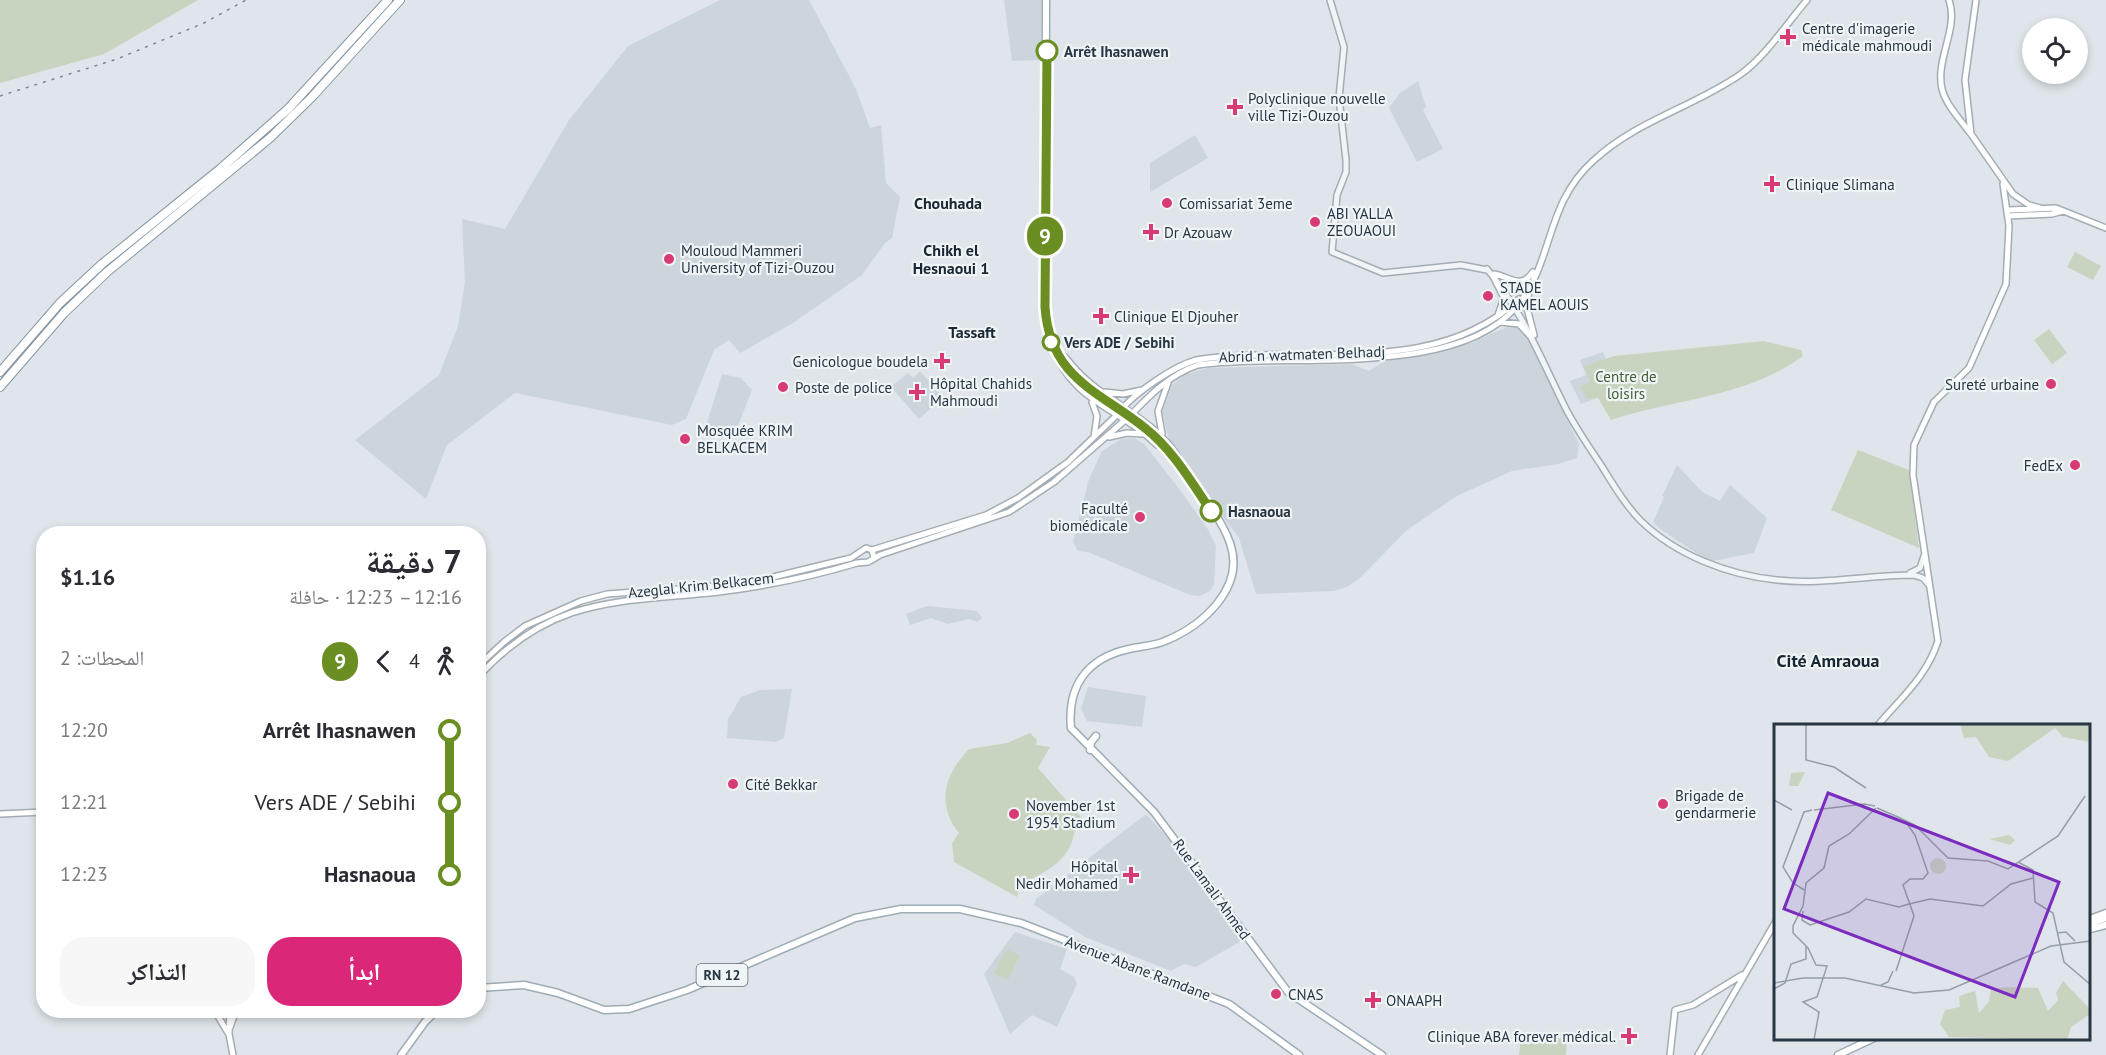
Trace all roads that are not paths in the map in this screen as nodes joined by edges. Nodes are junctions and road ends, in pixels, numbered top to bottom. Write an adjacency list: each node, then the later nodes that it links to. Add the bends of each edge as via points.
1 (388, 0): 23 (highway, via 288,109 85,280)
2 (400, 0): 26 (highway, via 270,138 107,272 64,313)
3 (1046, 0): 22 (main road, via 1045,307)
4 (1330, 0): 17 (street, via 1344,47 1339,98 1346,160 1332,252 1387,273 1461,266 1487,269)
5 (1807, 0): 16 (main road, via 1742,73 1645,123 1593,160 1564,196)
6 (1949, 0): 8 (main road, via 1951,14 1942,88)
7 (1976, 0): 8 (main road, via 1965,80)
8 (1971, 134): 9 (main road)
9 (2003, 184): 10 (main road, via 2019,199); 12 (main road)
10 (2040, 208): 11 (main road); 12 (main road)
11 (2063, 211): 13 (main road); 15 (main road)
12 (2008, 213): 13 (main road); 14 (main road)
13 (2028, 215): 14 (main road)
14 (2009, 226): 37 (main road, via 2006,284 1974,358 1934,402 1914,445 1913,475)
15 (2106, 228)
16 (1541, 261): 17 (main road, via 1526,281 1518,283); 18 (main road)
17 (1493, 275): 19 (street, via 1504,284); 20 (main road, via 1504,303)
18 (1531, 283): 19 (main road, Abrid n watmaten Belhadj); 21 (main road, via 1527,308)
19 (1515, 306): 20 (main road, Abrid n watmaten Belhadj); 21 (street)
20 (1496, 321): 21 (main road, via 1519,324); 24 (main road, via 1466,339 1420,351 1361,359 1209,363 1188,368); 25 (main road, Abrid n watmaten Belhadj, via 1453,338 1381,352 1197,360 1178,367)
21 (1533, 336): 40 (street, via 1566,409 1621,496 1640,519 1676,549 1719,567 1778,580)
22 (1051, 344): 27 (main road); 28 (main road, via 1061,366); 34 (main road, bridge, via 1080,382 1145,428)
23 (0, 372)
24 (1172, 378): 29 (main road); 31 (main road, via 1158,411)
25 (1152, 386): 27 (main road, via 1123,393); 29 (main road, Abrid n watmaten Belhadj)
26 (0, 387)
27 (1101, 392): 29 (main road)
28 (1092, 400): 29 (main road); 32 (main road, via 1097,416)
29 (1123, 414): 30 (main road); 31 (main road); 32 (main road); 33 (main road)
30 (1146, 434): 33 (main road, via 1127,432); 34 (main road)
31 (1164, 439): 34 (main road, via 1177,455)
32 (1092, 440): 35 (main road, via 1038,485 1002,507)
33 (1102, 441): 38 (main road, via 1035,496 1009,512)
34 (1184, 473): 49 (main road, Rue Lamali Ahmed, via 1221,525 1232,550 1231,577 1217,604 1192,625 1164,641 1116,652 1092,667 1074,689 1071,728)
35 (872, 550): 36 (main road, via 866,548); 38 (main road)
36 (860, 554): 39 (main road); 42 (main road, Azeglal Krim Belkacem, via 797,573 751,581)
37 (1924, 556): 40 (street, via 1920,568); 41 (main road)
38 (874, 558): 39 (main road)
39 (864, 562): 43 (main road, via 763,586)
40 (1903, 575): 41 (street, via 1919,576)
41 (1929, 587): 47 (main road, via 1938,641 1932,660 1918,682)
42 (607, 595): 43 (main road); 44 (main road); 45 (main road, Azeglal Krim Belkacem, via 568,606 525,626)
43 (612, 602): 44 (main road)
44 (605, 603): 46 (main road, via 575,610 530,632)
45 (486, 659)
46 (486, 669)
47 (1879, 724)
48 (1096, 736): 49 (main road)
49 (1090, 750): 66 (main road, Rue Lamali Ahmed, via 1154,812 1288,993)
50 (36, 813): 51 (main road)
51 (0, 814)
52 (2106, 913): 54 (main road)
53 (2106, 918): 55 (main road)
54 (2091, 919)
55 (2091, 923)
56 (1774, 924): 59 (main road)
57 (2106, 925): 58 (main road)
58 (2091, 929)
59 (1744, 975): 75 (main road, via 1693,1005 1676,1009); 76 (main road)
60 (486, 987): 72 (main road, Avenue Abane Ramdane / RN 12, via 524,985 604,1010 629,1009 687,990 855,918 901,909 963,909 1021,923 1229,1004)
61 (220, 1018): 65 (main road)
62 (230, 1018): 65 (main road)
63 (234, 1018): 65 (main road)
64 (428, 1018): 71 (main road)
65 (229, 1031): 70 (main road)
66 (1360, 1040): 69 (main road, Rue Lamali Ahmed); 73 (main road, Rue Lamali Ahmed)
67 (1870, 1040): 77 (main road)
68 (1379, 1042): 69 (main road)
69 (1371, 1046): 74 (main road, Rue Lamali Ahmed)
70 (233, 1055)
71 (401, 1055)
72 (1299, 1055)
73 (1377, 1055)
74 (1382, 1055)
75 (1670, 1055)
76 (1698, 1055)
77 (1838, 1055)

